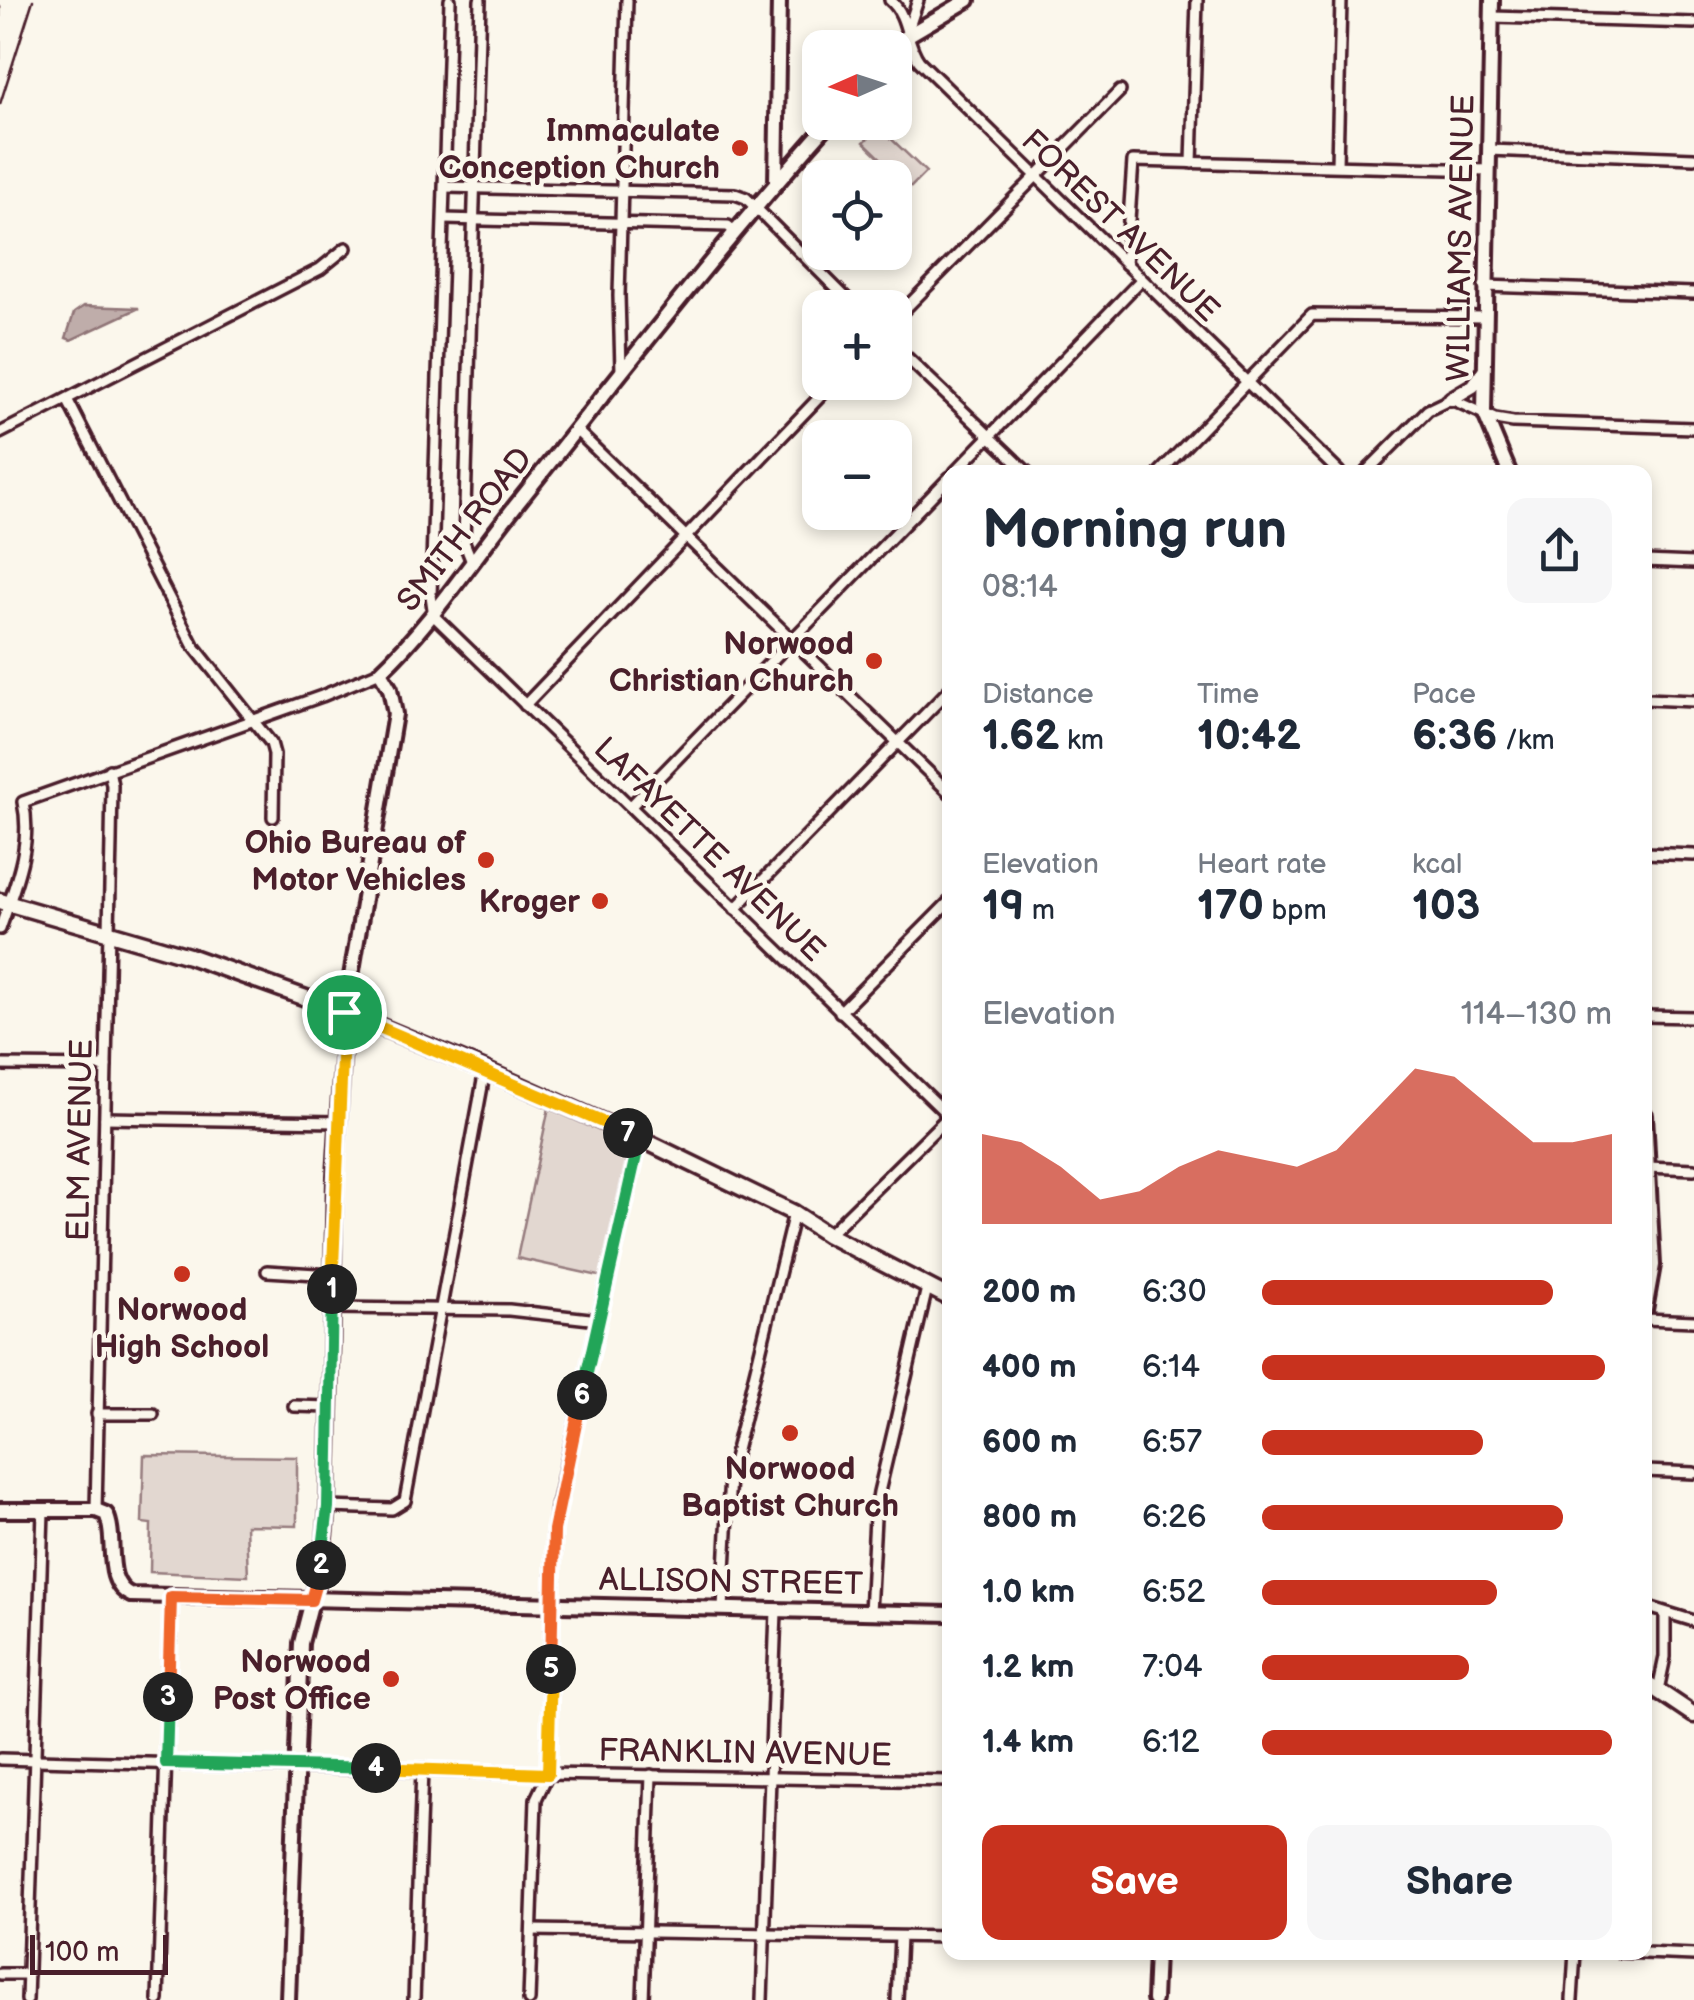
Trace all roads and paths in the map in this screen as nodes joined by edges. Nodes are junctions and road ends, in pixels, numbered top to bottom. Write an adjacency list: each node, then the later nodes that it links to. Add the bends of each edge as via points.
1 (450, 0): 26 (street)
2 (480, 0): 27 (street)
3 (626, 0): 28 (street)
4 (779, 0): 25 (street)
5 (890, 0): 13 (street, FOREST AVENUE)
6 (918, 0): 14 (street)
7 (968, 0): 15 (street)
8 (1197, 0): 21 (street)
9 (1341, 0): 22 (street)
10 (1492, 0): 11 (street, WILLIAMS AVENUE)
11 (1492, 17): 12 (street); 19 (street, WILLIAMS AVENUE)
12 (1694, 23)
13 (905, 30)
14 (908, 30)
15 (912, 33)
16 (912, 48): 24 (street, FOREST AVENUE)
17 (1120, 91): 24 (street)
18 (814, 140): 25 (street, SMITH ROAD)
19 (1489, 150): 20 (street); 23 (street, WILLIAMS AVENUE)
20 (1694, 158)
21 (1192, 163): 22 (street); 35 (street, via 1132,161)
22 (1337, 165): 23 (street)
23 (1488, 170): 37 (street, WILLIAMS AVENUE)
24 (1035, 177): 35 (street, FOREST AVENUE); 40 (street)
25 (776, 183): 29 (street, SMITH ROAD)
26 (445, 187): 27 (street); 30 (street)
27 (476, 188): 28 (street); 31 (street)
28 (622, 193): 29 (street, via 736,194); 32 (street)
29 (755, 207): 33 (street, SMITH ROAD); 38 (street)
30 (444, 219): 31 (street); 65 (street)
31 (476, 220): 32 (street); 63 (street, via 464,542)
32 (622, 223): 33 (street, via 728,226); 43 (street)
33 (735, 232): 43 (street, SMITH ROAD)
34 (346, 248): 46 (street, via 320,269)
35 (1126, 264): 36 (street, FOREST AVENUE)
36 (1141, 280): 45 (street, FOREST AVENUE); 53 (street)
37 (1484, 286): 39 (street); 41 (street, WILLIAMS AVENUE)
38 (838, 290)
39 (1694, 293)
40 (912, 303)
41 (1484, 317): 44 (street, WILLIAMS AVENUE); 45 (street, via 1312,315)
42 (912, 362): 53 (street)
43 (621, 370): 51 (street, SMITH ROAD)
44 (1484, 371): 47 (street); 49 (street, WILLIAMS AVENUE)
45 (1247, 383): 56 (street); 57 (street, FOREST AVENUE)
46 (67, 399): 52 (street); 72 (street, via 194,645)
47 (1451, 399): 49 (street); 58 (street, via 1428,410)
48 (817, 400): 61 (street)
49 (1484, 412): 50 (street, via 1512,422); 59 (street, WILLIAMS AVENUE)
50 (1694, 428)
51 (576, 431): 61 (street); 63 (street, SMITH ROAD)
52 (0, 433)
53 (990, 436): 54 (street); 55 (street)
54 (962, 465)
55 (1020, 465)
56 (1167, 465)
57 (1333, 465)
58 (1373, 465)
59 (1506, 465)
60 (942, 485): 66 (street)
61 (686, 537): 66 (street); 71 (street)
62 (1652, 561): 64 (street)
63 (472, 562): 65 (street, SMITH ROAD)
64 (1694, 563)
65 (434, 616): 67 (street, SMITH ROAD); 71 (street, LAFAYETTE AVENUE)
66 (793, 640): 73 (street); 76 (street)
67 (380, 672): 72 (street, SMITH ROAD); 85 (street, via 392,702 393,735)
68 (942, 697): 73 (street)
69 (1652, 699): 70 (street)
70 (1694, 701)
71 (526, 705): 76 (street, LAFAYETTE AVENUE)
72 (252, 719): 74 (street, SMITH ROAD); 77 (street, via 274,754)
73 (899, 742): 75 (street); 81 (street)
74 (109, 770): 80 (street, SMITH ROAD, via 23,802 25,848); 84 (street, ELM AVENUE)
75 (942, 785)
76 (631, 806): 81 (street, LAFAYETTE AVENUE)
77 (273, 817)
78 (1652, 853): 79 (street)
79 (1694, 855)
80 (4, 903): 83 (street); 84 (main road)
81 (735, 909): 86 (street, LAFAYETTE AVENUE)
82 (942, 909): 86 (street)
83 (0, 929)
84 (110, 932): 85 (main road); 90 (street, ELM AVENUE)
85 (344, 1012): 91 (main road); 94 (street)
86 (840, 1012): 92 (street, LAFAYETTE AVENUE)
87 (1694, 1017): 88 (street)
88 (1652, 1018)
89 (0, 1064): 90 (street)
90 (106, 1066): 93 (street, ELM AVENUE)
91 (485, 1070): 96 (main road); 106 (street)
92 (942, 1108)
93 (105, 1118): 94 (street); 112 (street, ELM AVENUE)
94 (337, 1122): 102 (street)
95 (942, 1124): 100 (street)
96 (640, 1138): 99 (main road); 107 (street)
97 (1652, 1167): 98 (street)
98 (1694, 1169)
99 (794, 1213): 100 (main road); 123 (street, via 730,1475)
100 (828, 1235): 103 (main road)
101 (267, 1271): 102 (street)
102 (332, 1275): 105 (street)
103 (927, 1288): 104 (main road); 126 (street, via 879,1492)
104 (942, 1295)
105 (332, 1308): 106 (street); 111 (street)
106 (441, 1310): 107 (street); 116 (street, via 405,1500 395,1508)
107 (599, 1320): 122 (street, via 558,1502)
108 (1652, 1320): 109 (street)
109 (1694, 1322)
110 (294, 1406): 111 (street)
111 (330, 1407): 116 (street)
112 (97, 1414): 113 (street); 118 (street, ELM AVENUE)
113 (152, 1414)
114 (1652, 1470): 115 (street)
115 (1694, 1472)
116 (328, 1507): 121 (street)
117 (0, 1510): 119 (street)
118 (96, 1510): 119 (street); 120 (street, ALLISON STREET, via 110,1523 120,1588)
119 (43, 1511): 133 (street)
120 (171, 1597): 121 (street, ALLISON STREET); 134 (street)
121 (311, 1600): 122 (street, ALLISON STREET); 135 (street, via 300,1643)
122 (552, 1604): 123 (street, ALLISON STREET); 137 (street)
123 (723, 1608): 125 (street, ALLISON STREET)
124 (1652, 1609): 128 (street)
125 (776, 1611): 126 (street, ALLISON STREET); 139 (street)
126 (870, 1612): 127 (street, ALLISON STREET)
127 (942, 1614)
128 (1664, 1614): 129 (street); 130 (street, via 1665,1657)
129 (1694, 1620)
130 (1652, 1686): 131 (main road)
131 (1694, 1715)
132 (0, 1758): 133 (street, FRANKLIN AVENUE)
133 (36, 1760): 134 (street, FRANKLIN AVENUE); 151 (street)
134 (166, 1763): 135 (street, FRANKLIN AVENUE); 153 (street)
135 (297, 1766): 136 (street, FRANKLIN AVENUE); 154 (street)
136 (422, 1770): 137 (street, FRANKLIN AVENUE); 155 (street)
137 (548, 1774): 138 (street, FRANKLIN AVENUE); 141 (street, via 536,1800)
138 (651, 1775): 139 (street, FRANKLIN AVENUE); 142 (street)
139 (770, 1776): 140 (street, FRANKLIN AVENUE); 143 (street)
140 (942, 1780)
141 (532, 1930): 142 (street); 156 (street)
142 (645, 1930): 143 (street); 157 (street)
143 (764, 1932): 144 (street); 158 (street)
144 (900, 1937): 145 (street); 159 (street)
145 (942, 1937)
146 (1652, 1953): 147 (street)
147 (1694, 1955)
148 (1156, 1960): 160 (street)
149 (1574, 1960): 161 (street)
150 (0, 1974): 151 (street)
151 (28, 1974): 152 (street)
152 (27, 2000)
153 (158, 2000)
154 (288, 2000)
155 (414, 2000)
156 (529, 2000)
157 (643, 2000)
158 (762, 2000)
159 (898, 2000)
160 (1154, 2000)
161 (1572, 2000)

